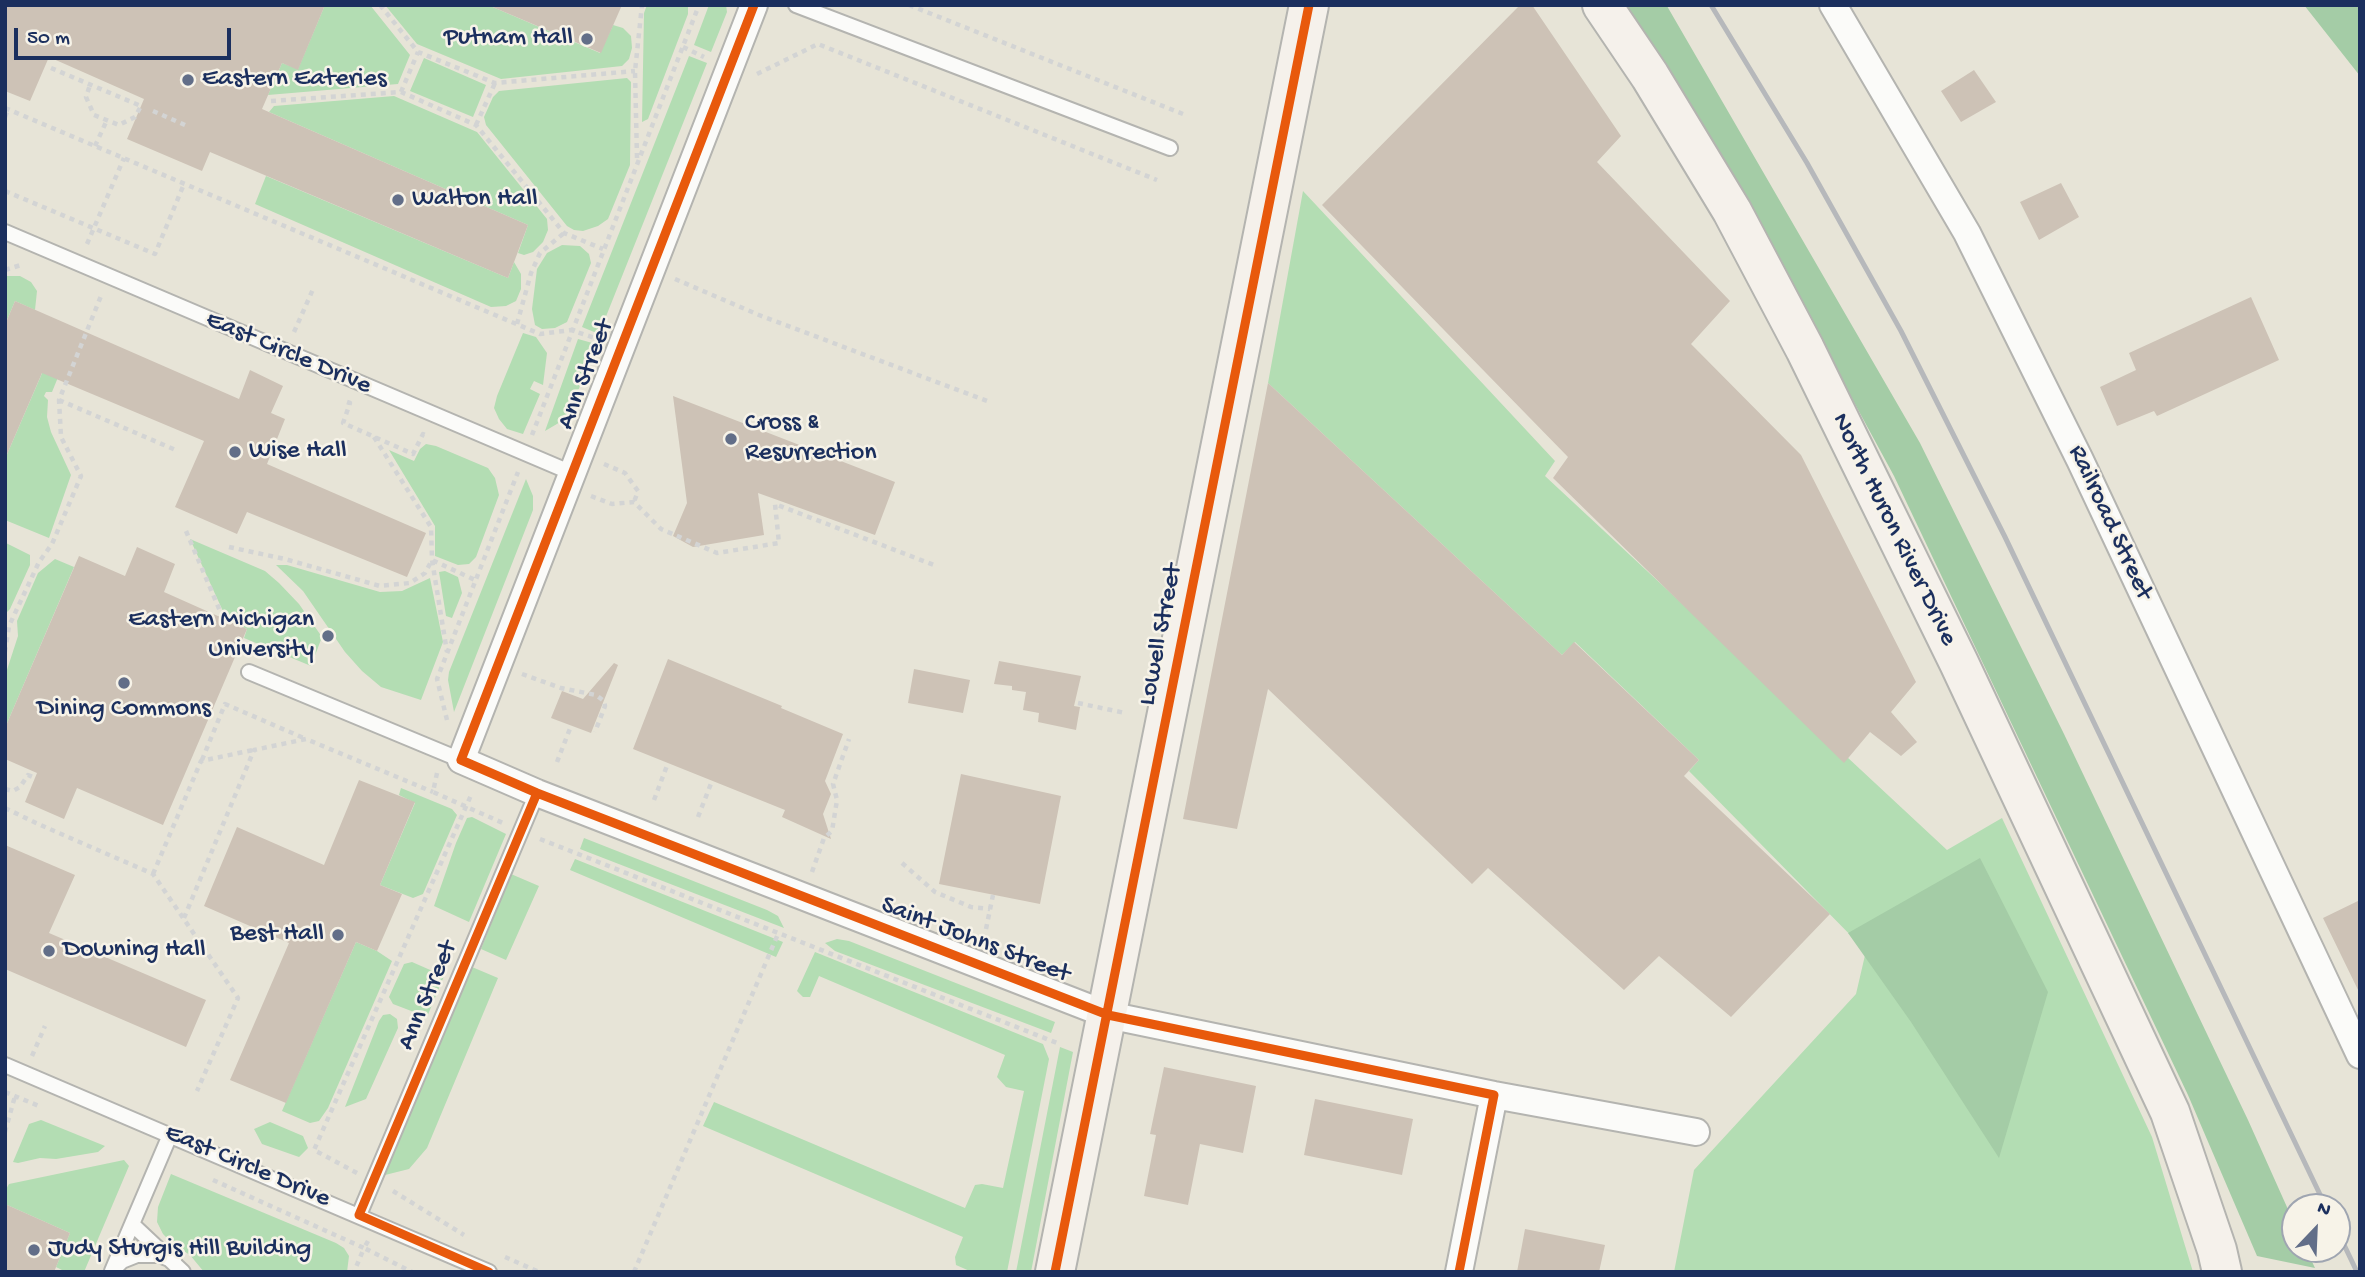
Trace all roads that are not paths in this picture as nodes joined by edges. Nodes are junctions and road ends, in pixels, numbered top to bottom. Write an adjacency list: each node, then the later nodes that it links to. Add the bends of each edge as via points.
1 (754, 5): 8 (street, Ann Street)
2 (796, 5): 6 (lane)
3 (1309, 5): 12 (main road, Lowell Street)
4 (1602, 5): 20 (main road, North Huron River Drive, via 1732,211 1805,349 2170,1112)
5 (1833, 5): 13 (street, Railroad Street, via 1967,233 2080,460)
6 (1170, 148)
7 (5, 232): 8 (lane, East Circle Drive)
8 (572, 473): 10 (street, Ann Street)
9 (250, 672): 10 (lane)
10 (451, 756): 11 (street, Saint Johns Street)
11 (537, 793): 12 (street, Saint Johns Street); 18 (lane, Ann Street)
12 (1108, 1015): 15 (street, Saint Johns Street); 24 (main road, Lowell Street)
13 (2360, 1055)
14 (5, 1065): 17 (lane, East Circle Drive)
15 (1494, 1095): 16 (street, Saint Johns Street); 25 (street)
16 (1696, 1132)
17 (170, 1135): 18 (lane, East Circle Drive); 19 (lane)
18 (359, 1215): 23 (lane, East Circle Drive)
19 (133, 1225): 21 (lane); 22 (lane)
20 (2220, 1261)
21 (178, 1266): 22 (lane, via 159,1255 136,1255)
22 (112, 1271)
23 (489, 1272)
24 (1055, 1272)
25 (1459, 1272)

